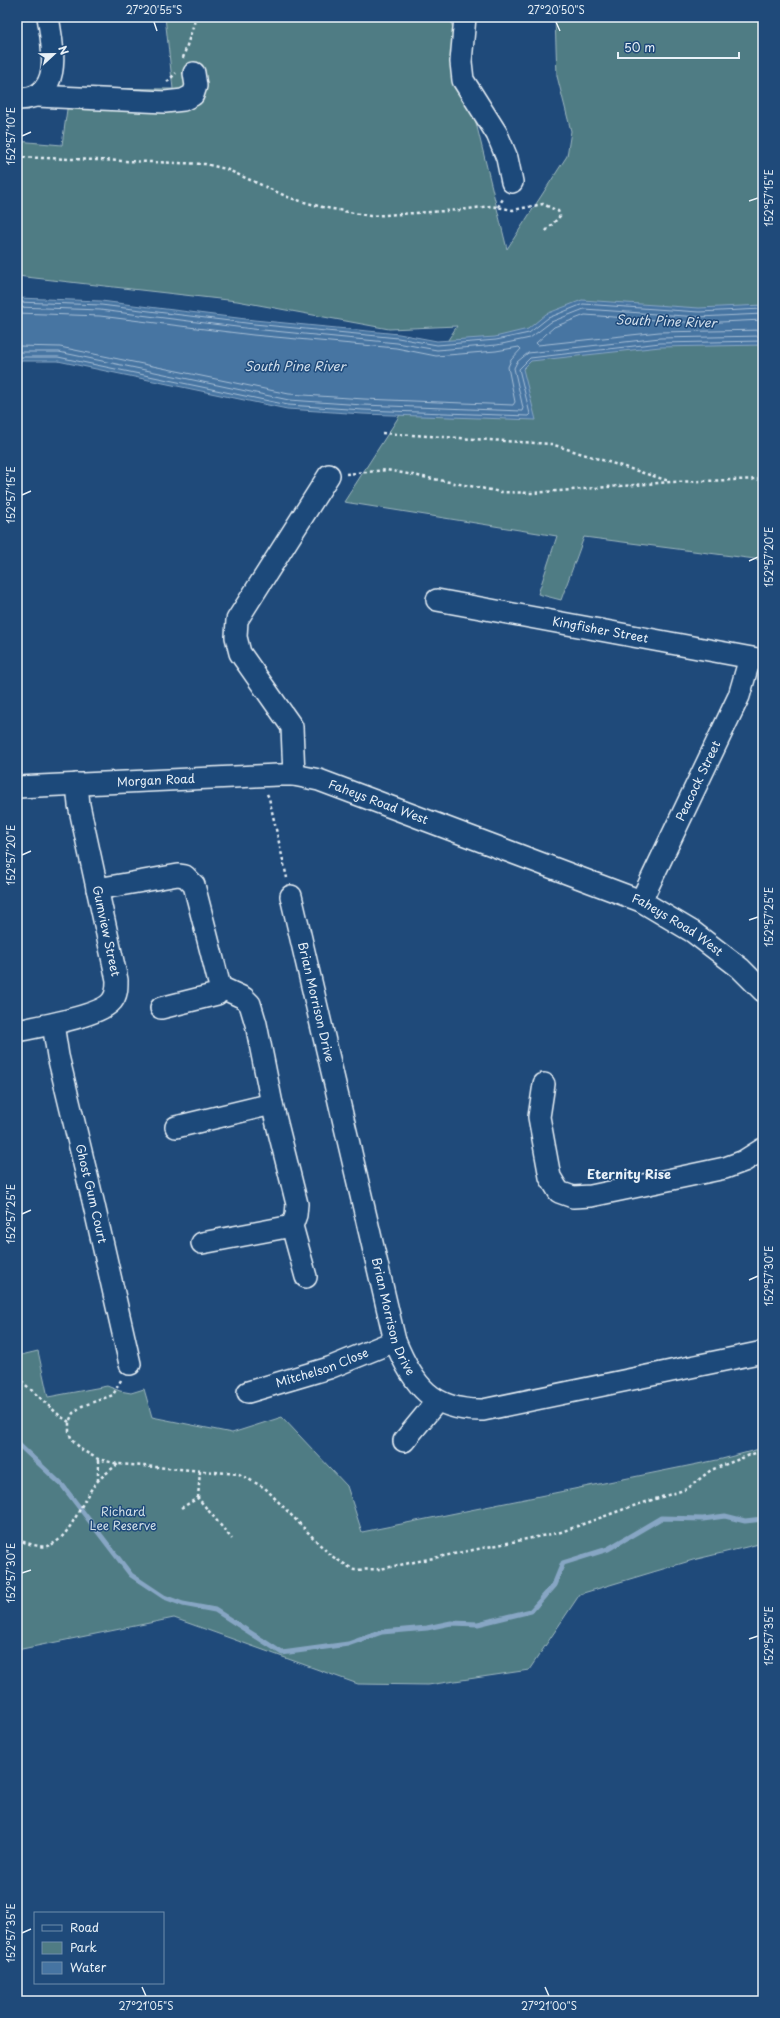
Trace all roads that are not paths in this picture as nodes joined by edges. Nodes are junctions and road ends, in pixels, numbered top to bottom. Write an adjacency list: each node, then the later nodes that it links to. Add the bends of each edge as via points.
1 (48, 17): 4 (street, via 54,69 47,84)
2 (465, 17): 5 (street, via 461,62 464,80 497,134 507,158)
3 (184, 69): 4 (street, via 196,86 192,95 178,101)
4 (27, 97)
5 (512, 182)
6 (329, 475): 9 (street, via 237,620 236,637 240,653 292,727)
7 (437, 600): 8 (street, Kingfisher Street)
8 (757, 659): 14 (street, Peacock Street)
9 (294, 775): 10 (street, Morgan Road); 14 (street, Faheys Road West, via 319,780)
10 (77, 784): 11 (street, Morgan Road); 12 (street, Gumview Street)
11 (17, 787)
12 (97, 889): 15 (street, via 178,875 191,880); 18 (street, Gumview Street, via 117,980 116,993 112,1002 103,1008)
13 (291, 896): 27 (street, Brian Morrison Drive)
14 (641, 901): 16 (street, Faheys Road West, via 693,932 740,968)
15 (220, 987): 17 (street, via 217,994); 21 (street, via 244,998 250,1004)
16 (763, 991)
17 (161, 1008)
18 (53, 1024): 19 (street, Gumview Street); 29 (street, Ghost Gum Court, via 58,1056)
19 (17, 1031)
20 (544, 1084): 23 (street, via 539,1117 550,1177 559,1192 573,1197 591,1196 725,1168 744,1161)
21 (272, 1104): 22 (street); 24 (street, via 297,1204)
22 (176, 1127)
23 (763, 1149)
24 (292, 1226): 25 (street); 26 (street)
25 (202, 1243)
26 (306, 1277)
27 (395, 1341): 30 (street, Mitchelson Close, via 329,1368); 31 (street, Brian Morrison Drive, via 412,1376 423,1390)
28 (763, 1352): 31 (street, Brian Morrison Drive, via 483,1410 455,1408)
29 (130, 1364)
30 (248, 1392)
31 (437, 1401): 32 (street)
32 (404, 1441)

